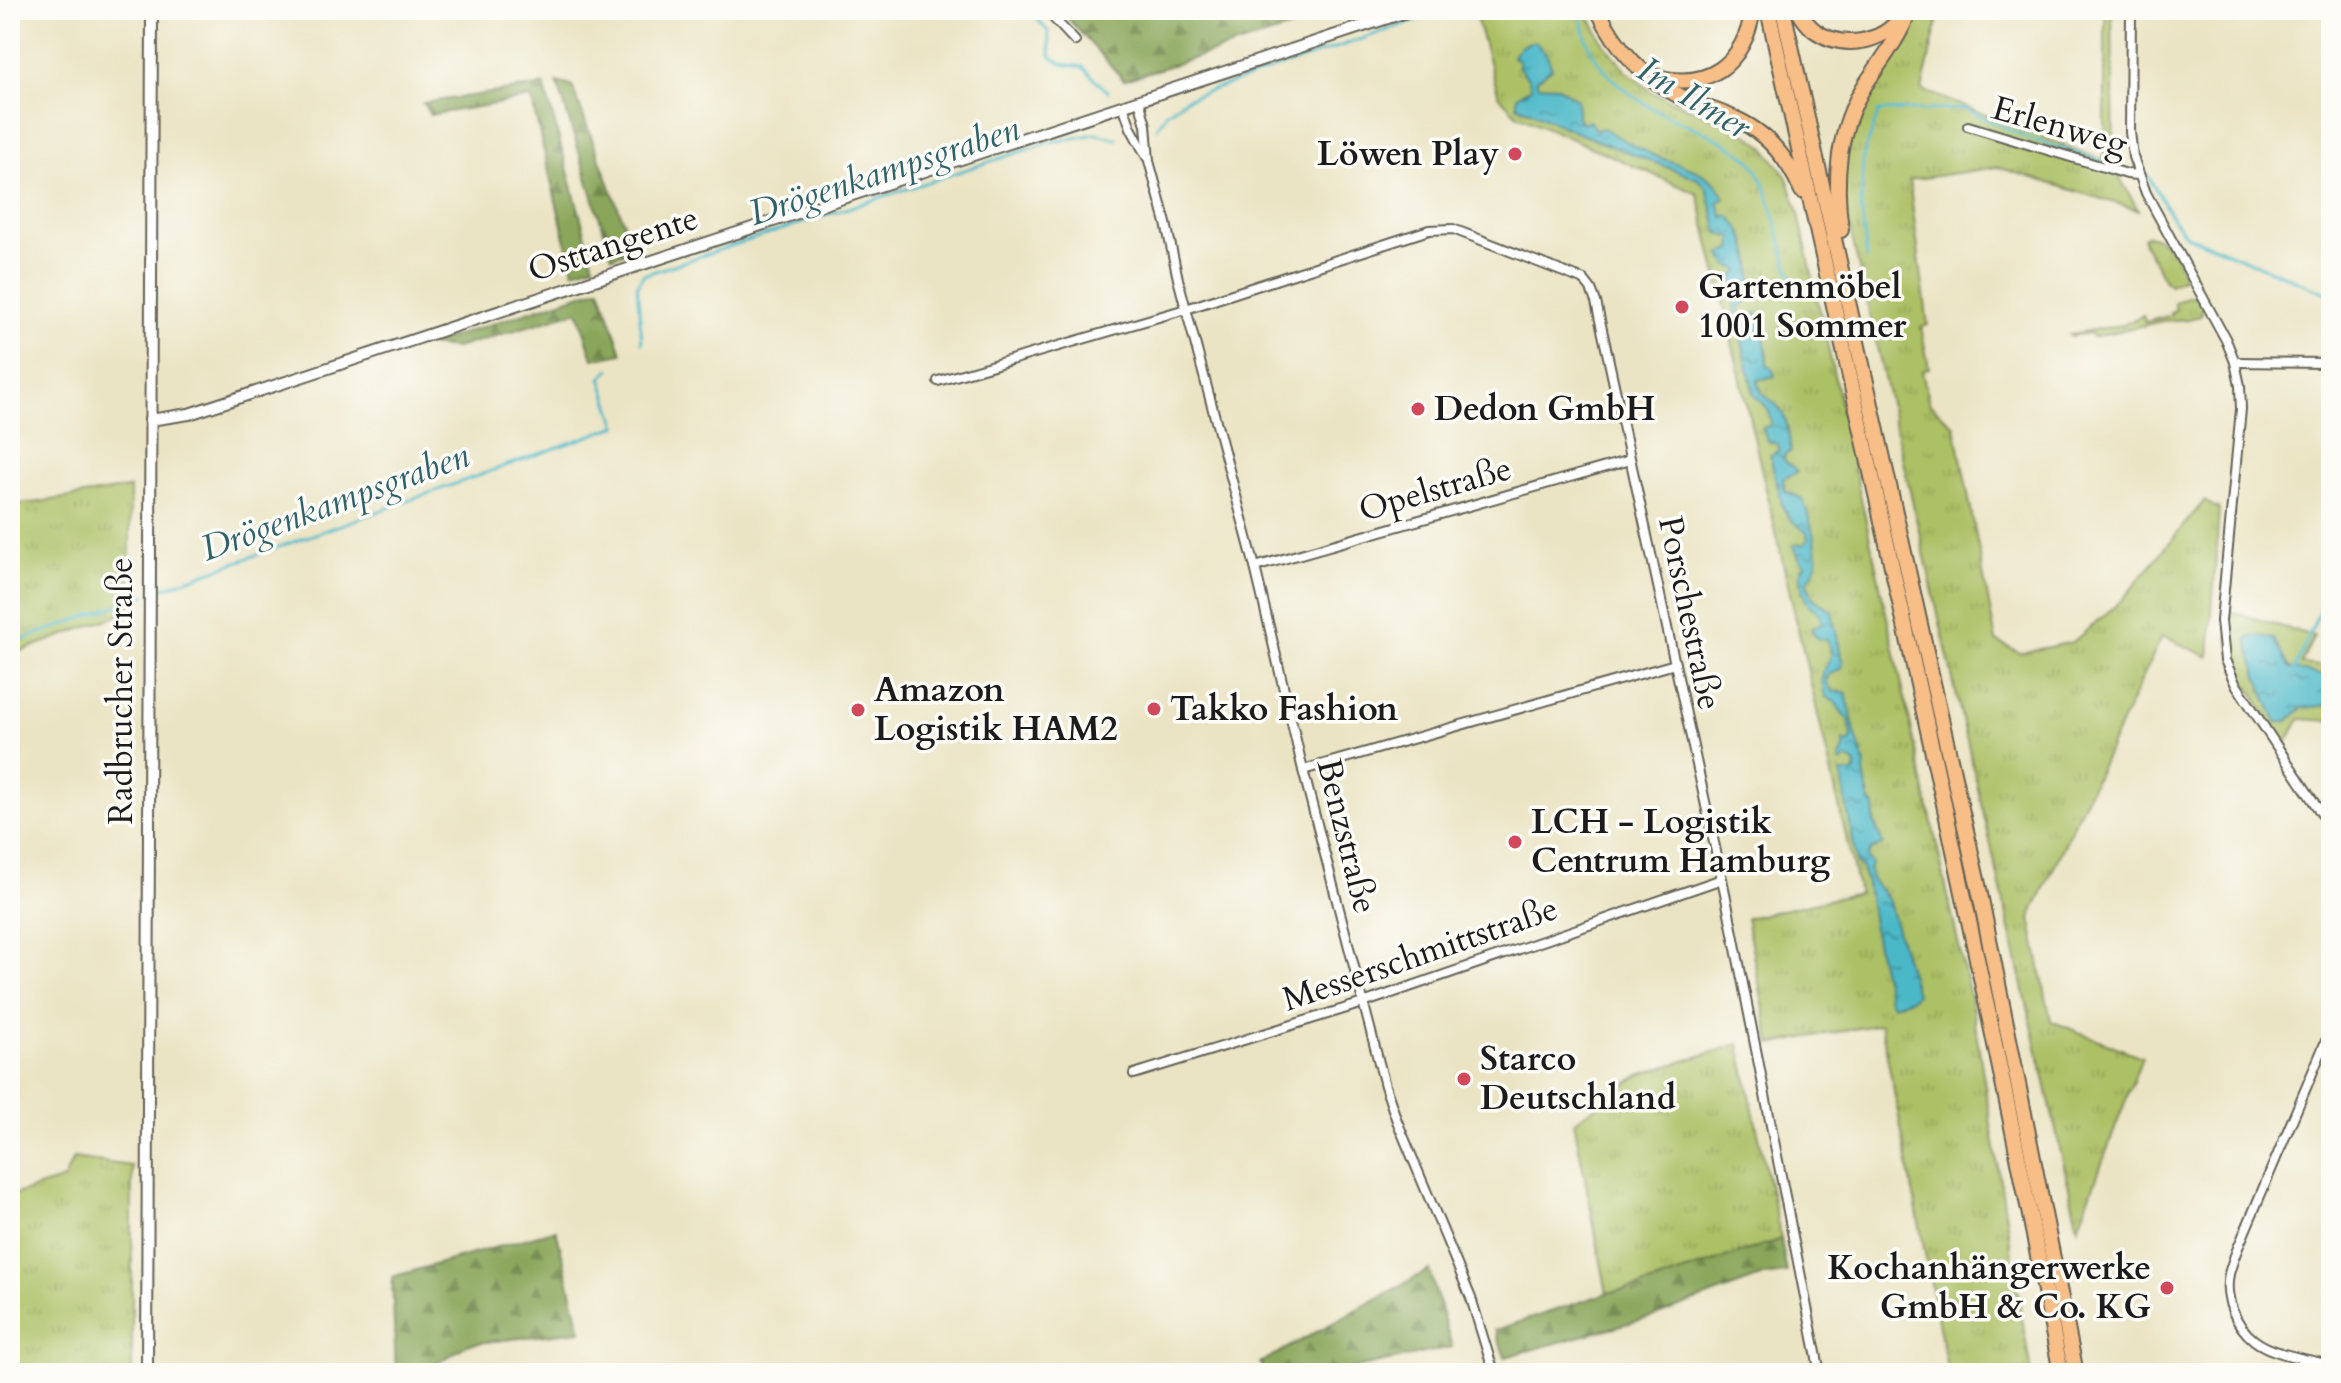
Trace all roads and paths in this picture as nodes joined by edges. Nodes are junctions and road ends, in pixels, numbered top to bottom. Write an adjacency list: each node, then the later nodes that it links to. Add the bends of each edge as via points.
1 (152, 10): 24 (street, Radbrucher Straße)
2 (1046, 10): 11 (street)
3 (1412, 10): 13 (street, Osttangente)
4 (1598, 10): 12 (highway, via 1621,50)
5 (1753, 10): 12 (highway, via 1742,48 1721,69 1688,80)
6 (1768, 10): 18 (highway)
7 (1783, 10): 20 (highway)
8 (1798, 10): 9 (highway, via 1815,30 1855,42 1889,30)
9 (1908, 10): 20 (highway, via 1843,134 1838,206)
10 (2131, 10): 17 (street, via 2130,132)
11 (1075, 41)
12 (1646, 73): 18 (highway, via 1768,140 1796,178)
13 (1139, 100): 14 (street, Osttangente); 16 (street, Benzstraße)
14 (1123, 105): 16 (street, Benzstraße); 24 (street, Osttangente, via 189,414)
15 (1968, 126): 17 (street, Erlenweg)
16 (1149, 161): 19 (street, Benzstraße)
17 (2138, 175): 21 (street)
18 (1815, 221): 38 (highway, via 1983,987)
19 (1186, 309): 23 (street, Porschestraße); 25 (street, Porschestraße, via 1429,230 1453,229 1570,273 1591,289); 26 (street, Benzstraße)
20 (1851, 314): 39 (highway, via 1990,941)
21 (2235, 362): 22 (street); 29 (street, via 2241,409 2221,621 2225,660)
22 (2331, 363)
23 (938, 381)
24 (150, 420): 35 (street, Radbrucher Straße)
25 (1630, 460): 26 (street, Opelstraße); 27 (street, Porschestraße)
26 (1255, 567): 28 (street, Benzstraße)
27 (1675, 664): 28 (street); 30 (street, Porschestraße)
28 (1303, 770): 31 (street, Benzstraße)
29 (2331, 828)
30 (1722, 879): 31 (street, Messerschmittstraße); 37 (street, Porschestraße)
31 (1363, 1003): 33 (street, Messerschmittstraße); 36 (street, Benzstraße, via 1390,1104 1467,1286)
32 (2331, 1029): 34 (street, via 2237,1250 2228,1301 2255,1341)
33 (1134, 1074)
34 (2331, 1365)
35 (147, 1373)
36 (1494, 1373)
37 (1820, 1373)
38 (2061, 1373)
39 (2076, 1373)

